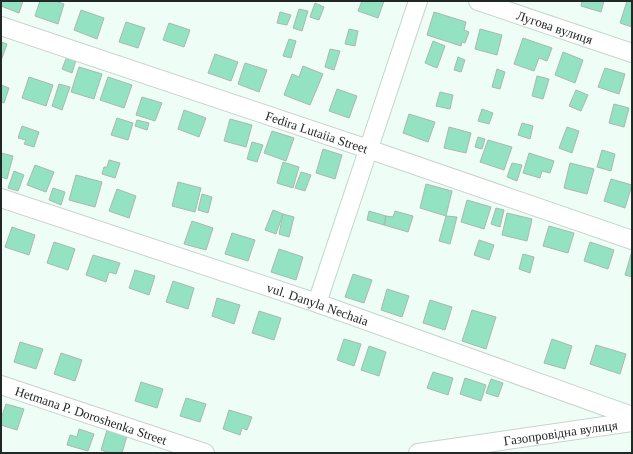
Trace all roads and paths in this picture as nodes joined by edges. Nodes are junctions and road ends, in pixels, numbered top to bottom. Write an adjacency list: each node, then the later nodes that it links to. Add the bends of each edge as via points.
1 (418, 1): 5 (street)
2 (478, 1): 4 (street, Лугова вулиця)
3 (1, 26): 5 (street, Fedira Lutaiia Street)
4 (632, 53)
5 (368, 149): 7 (street, Fedira Lutaiia Street); 8 (street)
6 (1, 198): 8 (street, vul. Danyla Nechaia)
7 (632, 240)
8 (317, 303): 10 (street, vul. Danyla Nechaia)
9 (1, 385): 12 (street, Hetmana P. Doroshenka Street)
10 (632, 416)
11 (632, 422): 13 (street, Газопровідна вулиця)
12 (205, 453)
13 (418, 453)

